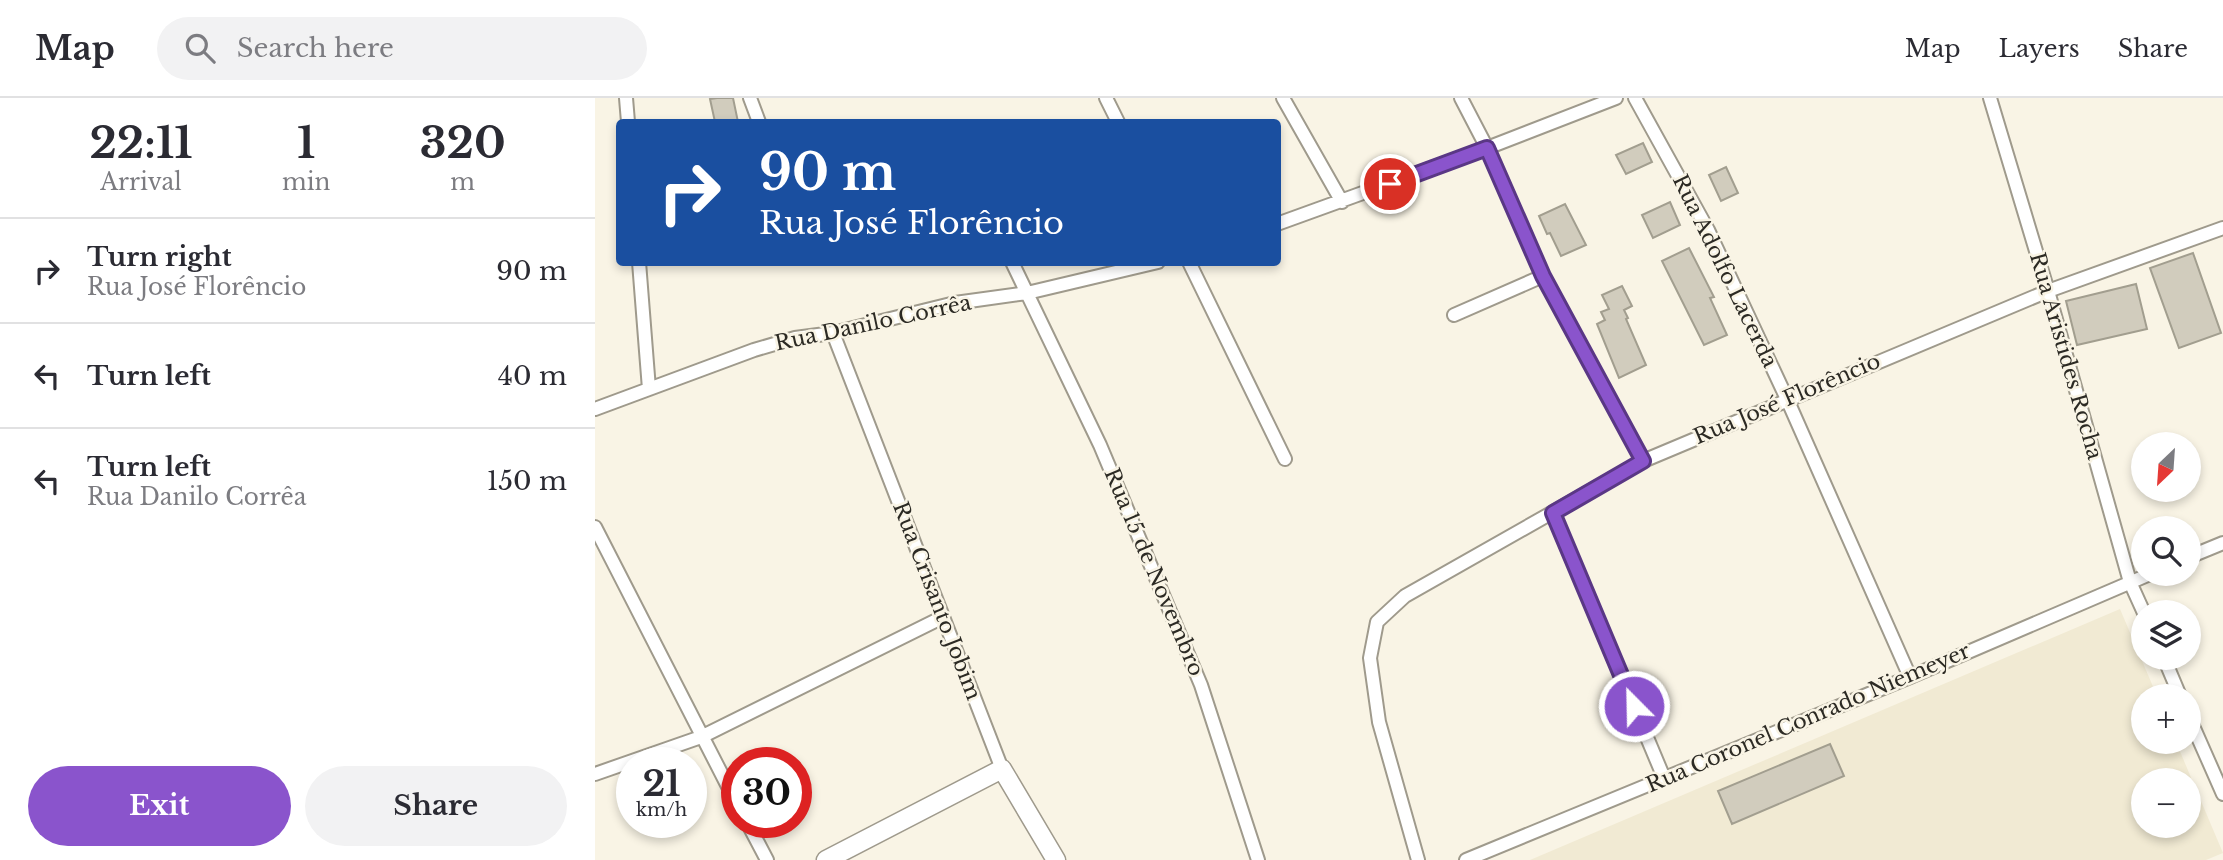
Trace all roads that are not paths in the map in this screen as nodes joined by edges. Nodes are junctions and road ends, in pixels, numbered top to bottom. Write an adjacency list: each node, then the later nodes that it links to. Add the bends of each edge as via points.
1 (626, 98): 9 (street)
2 (750, 98): 10 (street)
3 (1106, 98): 11 (street)
4 (1283, 98): 13 (street)
5 (1461, 98): 12 (street)
6 (1616, 98): 12 (street)
7 (1635, 98): 26 (street, Rua Adolfo Lacerda, via 1709,230)
8 (1990, 98): 21 (street, Rua Aristides Rocha)
9 (628, 119)
10 (758, 119)
11 (1116, 119)
12 (1487, 148): 13 (street); 20 (street)
13 (1342, 202): 14 (street)
14 (1281, 223)
15 (2223, 228): 21 (street, Rua José Florêncio)
16 (639, 266): 25 (street)
17 (1014, 266): 22 (street, Rua 15 de Novembro)
18 (1141, 266): 22 (street, Rua Danilo Corrêa)
19 (1191, 266): 28 (street)
20 (1543, 276): 23 (street); 29 (street)
21 (2047, 291): 26 (street, Rua José Florêncio); 34 (street, Rua Aristides Rocha)
22 (1027, 293): 24 (street, Rua Danilo Corrêa, via 955,303); 49 (street, Rua 15 de Novembro, via 1100,445 1201,685)
23 (1454, 315)
24 (833, 333): 25 (street, Rua Danilo Corrêa, via 754,350); 36 (street, Rua Crisanto Jobim)
25 (649, 389): 27 (street, Rua Danilo Corrêa)
26 (1787, 399): 29 (street, Rua José Florêncio); 37 (street, Rua Adolfo Lacerda)
27 (595, 409)
28 (1285, 459)
29 (1643, 461): 30 (street, Rua José Florêncio)
30 (1553, 513): 43 (street); 50 (street, Rua José Florêncio, via 1405,596 1377,622 1370,658 1379,722)
31 (595, 527): 38 (street)
32 (2223, 543): 33 (street)
33 (2201, 552)
34 (2130, 582): 35 (street, Rua Aristides Rocha); 37 (street, Rua Coronel Conrado Niemeyer)
35 (2138, 600)
36 (943, 617): 38 (street); 40 (street, Rua Crisanto Jobim)
37 (1910, 677): 43 (street, Rua Coronel Conrado Niemeyer)
38 (701, 737): 41 (street); 42 (street)
39 (2201, 744): 44 (street)
40 (1002, 769): 47 (street); 48 (street, Rua Crisanto Jobim)
41 (595, 774)
42 (721, 774)
43 (1664, 778): 51 (street, Rua Coronel Conrado Niemeyer)
44 (2223, 794)
45 (755, 838): 46 (street)
46 (767, 860)
47 (826, 860)
48 (1056, 860)
49 (1258, 860)
50 (1418, 860)
51 (1466, 860)

